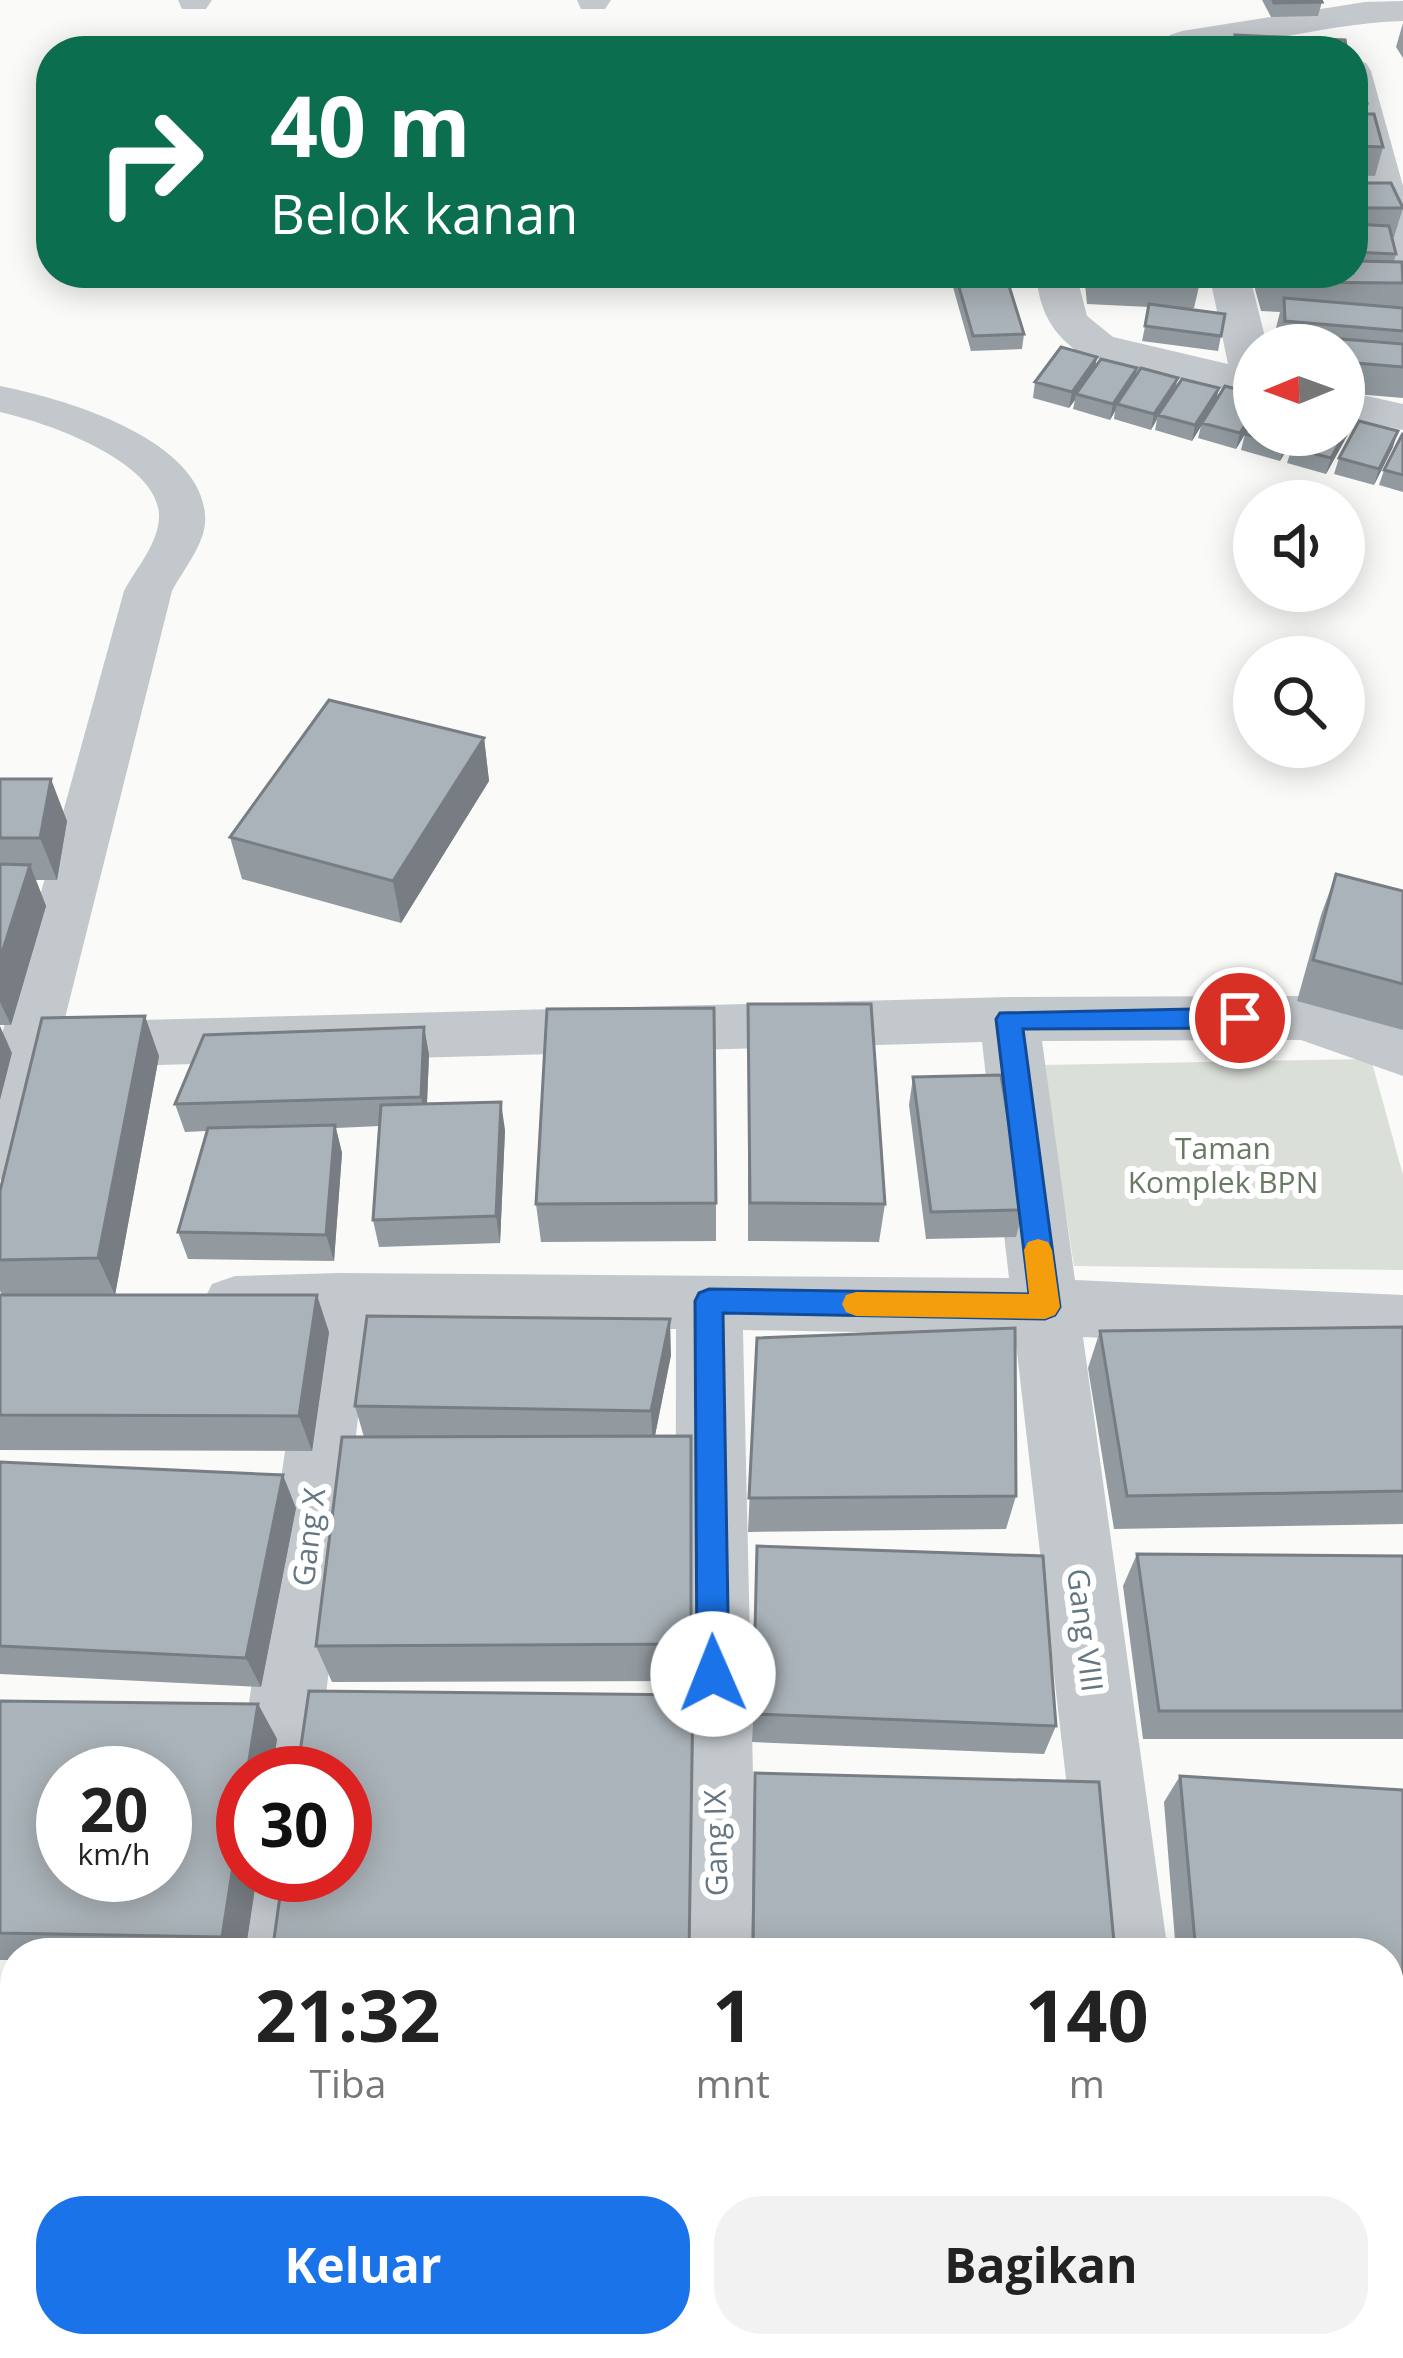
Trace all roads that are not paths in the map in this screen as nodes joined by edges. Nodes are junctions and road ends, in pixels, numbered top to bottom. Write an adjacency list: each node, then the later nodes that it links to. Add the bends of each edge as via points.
1 (1403, 11): 2 (street)
2 (1343, 34): 3 (street)
3 (1303, 36)
4 (1368, 141): 5 (street)
5 (1382, 206): 6 (street)
6 (1403, 258)
7 (1057, 288): 10 (street, via 1067,324 1098,346)
8 (1232, 288): 9 (street)
9 (1241, 324)
10 (1233, 378)
11 (0, 399): 15 (street, via 71,418 145,460 179,493 178,536 148,592 70,804)
12 (1365, 409): 13 (street)
13 (1403, 417)
14 (1009, 1019): 15 (street); 16 (street, via 1303,1018); 21 (street, Gang VIII)
15 (29, 1046): 17 (street)
16 (1403, 1053)
17 (0, 1155)
18 (339, 1301): 19 (street); 20 (street); 23 (street, Gang X)
19 (709, 1301): 21 (street); 26 (street, Gang IX)
20 (181, 1306)
21 (1045, 1307): 22 (street); 27 (street, Gang VIII)
22 (1398, 1345)
23 (281, 1746)
24 (261, 1902): 25 (street)
25 (256, 1938)
26 (716, 1938)
27 (1124, 1938)

